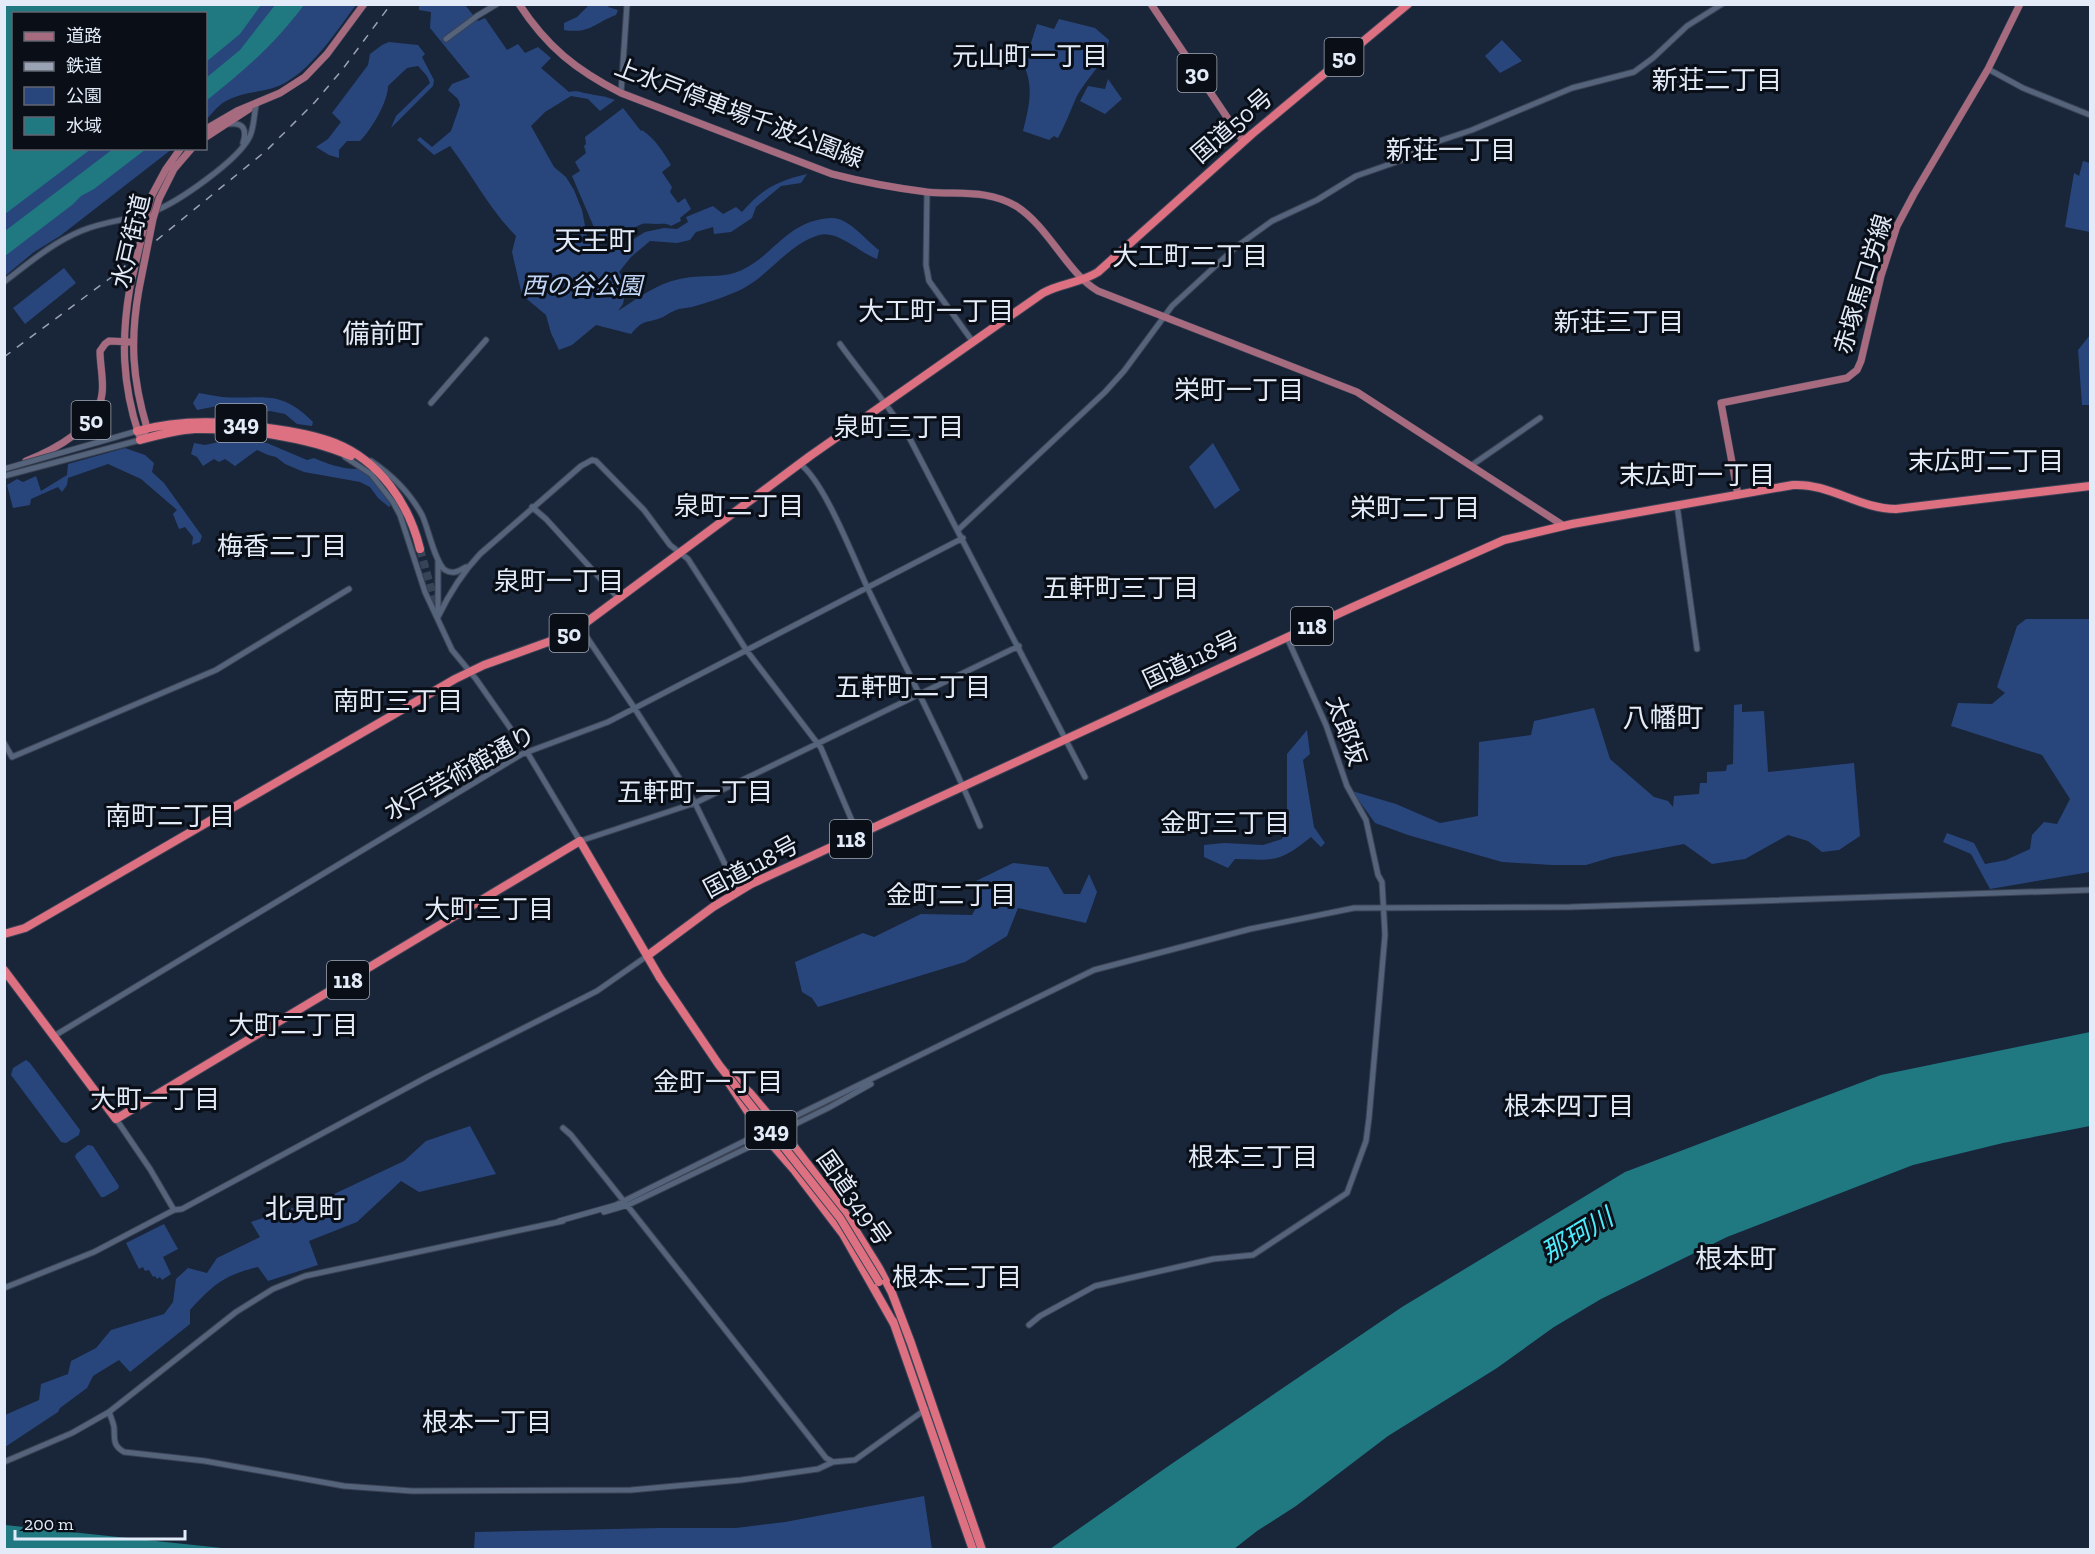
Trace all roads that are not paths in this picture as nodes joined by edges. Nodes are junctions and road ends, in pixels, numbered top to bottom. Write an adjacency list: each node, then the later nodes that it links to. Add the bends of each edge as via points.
1 (363, 4): 12 (main road, via 311,71)
2 (497, 4): 9 (street)
3 (519, 4): 11 (main road, 上水戸停車場千波公園線, via 562,57)
4 (627, 4): 11 (street)
5 (1151, 4): 17 (main road, 30)
6 (1408, 4): 17 (highway, 国道50号 / 50)
7 (1722, 4): 25 (street, via 1687,26 1634,72 1572,88 1427,145 1285,213 1236,247)
8 (2020, 4): 10 (main road, 赤塚馬口労線)
9 (446, 39)
10 (1988, 69): 13 (street); 44 (main road, 赤塚馬口労線, via 1897,226 1857,370 1847,378 1721,403)
11 (621, 93): 21 (main road, 上水戸停車場千波公園線, via 832,174)
12 (256, 105): 14 (main road); 15 (main road); 20 (street, via 251,134)
13 (2091, 115)
14 (228, 124): 16 (main road); 20 (street, via 238,123 244,129)
15 (207, 128)
16 (207, 136)
17 (1244, 141): 23 (highway, 国道50号 / 50, via 1102,268)
18 (180, 150): 22 (main road, 水戸街道 / 50, via 166,169)
19 (190, 150): 22 (main road, 水戸街道 / 50)
20 (240, 150): 24 (street, via 179,199 152,212 75,233 45,250)
21 (927, 192): 23 (main road, 上水戸停車場千波公園線, via 981,193 1013,205 1032,219); 29 (street, via 929,281)
22 (155, 198): 27 (main road, 水戸街道 / 50, bridge, via 130,287); 28 (main road, 水戸街道 / 50, bridge)
23 (1084, 279): 25 (main road, 上水戸停車場千波公園線, via 1098,291); 29 (highway, 50, via 1043,293)
24 (4, 282)
25 (1163, 316): 40 (main road, 上水戸停車場千波公園線, via 1357,392); 48 (street, via 1105,392)
26 (486, 340): 31 (street)
27 (123, 341): 28 (main road); 35 (main road, 50, via 127,388); 41 (main road, 50, via 109,341 100,351 102,394 92,420 47,451)
28 (132, 342): 34 (main road, 50, via 137,391)
29 (973, 342): 32 (highway, 50)
30 (840, 344): 32 (street)
31 (431, 402)
32 (886, 403): 39 (highway, 50); 48 (street, via 910,439)
33 (1540, 418): 40 (street)
34 (147, 428): 35 (highway, 349); 36 (highway, 349, via 181,422 223,422)
35 (139, 435): 37 (highway, 349, via 208,429); 41 (street, bridge); 42 (street)
36 (334, 442): 38 (highway, 349); 52 (street, via 378,466 403,489 421,513)
37 (318, 445): 38 (highway, 349); 57 (street, via 362,467 386,492 400,514)
38 (366, 462): 50 (highway, 349, via 391,486 405,507)
39 (800, 464): 51 (highway, 50); 54 (street, via 809,470 826,501)
40 (1472, 465): 47 (main road, 上水戸停車場千波公園線)
41 (4, 469)
42 (4, 476)
43 (2091, 486): 44 (highway, 118, via 1896,509 1873,508 1808,485)
44 (1738, 495): 45 (highway, 118)
45 (1677, 506): 47 (highway, 118); 61 (street)
46 (532, 507): 51 (street, via 581,466 596,461); 53 (street); 56 (street)
47 (1564, 526): 59 (highway, 国道118号 / 118, via 1504,540)
48 (958, 530): 49 (street)
49 (963, 538): 54 (street, 水戸芸術館通り); 60 (street)
50 (420, 549)
51 (679, 552): 56 (highway, 50); 62 (street, via 688,559)
52 (438, 559): 53 (street, via 441,567 450,572 459,572); 57 (street)
53 (470, 564): 57 (street)
54 (867, 588): 62 (street, 水戸芸術館通り); 64 (street)
55 (349, 589): 67 (street, via 216,670 12,757)
56 (619, 599): 58 (highway, 50)
57 (438, 616): 63 (street, via 452,650)
58 (580, 627): 63 (highway, 50); 65 (street)
59 (1285, 638): 66 (highway, 国道118号 / 118); 78 (street, 太郎坂, via 1317,704 1347,786 1366,820 1382,882)
60 (1019, 646): 64 (street); 66 (street)
61 (1697, 649)
62 (747, 651): 65 (street, 水戸芸術館通り); 68 (street)
63 (470, 671): 69 (street); 79 (highway, 50, via 25,928)
64 (919, 696): 68 (street); 71 (street)
65 (635, 709): 69 (street, 水戸芸術館通り); 72 (street)
66 (1066, 740): 70 (street); 71 (highway, 国道118号 / 118)
67 (4, 743)
68 (817, 743): 72 (street); 74 (street)
69 (527, 752): 75 (street); 83 (street, 水戸芸術館通り)
70 (1086, 777)
71 (964, 787): 73 (street); 74 (highway, 国道118号 / 118)
72 (695, 803): 75 (street); 77 (street)
73 (980, 826)
74 (858, 836): 77 (highway, 国道118号 / 118)
75 (580, 841): 80 (highway); 85 (highway, 118)
76 (2091, 890): 78 (street, via 1570,907)
77 (738, 891): 80 (highway, 国道118号 / 118)
78 (1384, 907): 87 (street, via 1294,919 1108,965 913,1058); 93 (street, 太郎坂, via 1385,935 1367,1130 1347,1193 1253,1255 1213,1259 1095,1286)
79 (4, 934)
80 (647, 956): 90 (street, via 597,991); 92 (highway, 国道349号 / 349, bridge, via 719,1065 840,1218)
81 (4, 970): 83 (highway)
82 (669, 994): 84 (highway, 国道349号 / 349)
83 (54, 1036): 85 (highway)
84 (705, 1046): 87 (highway, 国道349号 / 349); 88 (highway, 国道349号 / 349)
85 (116, 1119): 90 (street)
86 (563, 1128): 89 (street)
87 (780, 1128): 88 (street); 92 (highway, 国道349号 / 349, via 858,1233 892,1293)
88 (764, 1136): 89 (street); 92 (highway, 国道349号 / 349, via 843,1234)
89 (626, 1203): 95 (street, via 305,1276 273,1289 236,1312); 98 (street)
90 (174, 1210): 91 (street, via 94,1252)
91 (4, 1288)
92 (898, 1322): 94 (highway, 国道349号 / 349)
93 (1029, 1325)
94 (929, 1408): 96 (highway, 国道349号 / 349); 98 (street, via 855,1460)
95 (109, 1412): 97 (street, via 72,1433); 98 (street, via 114,1441 124,1452 205,1461 371,1489 631,1490 741,1480 818,1468)
96 (943, 1451): 99 (highway, 国道349号 / 349); 100 (highway, 国道349号 / 349)
97 (4, 1462)
98 (832, 1462)
99 (973, 1550)
100 (982, 1550)

